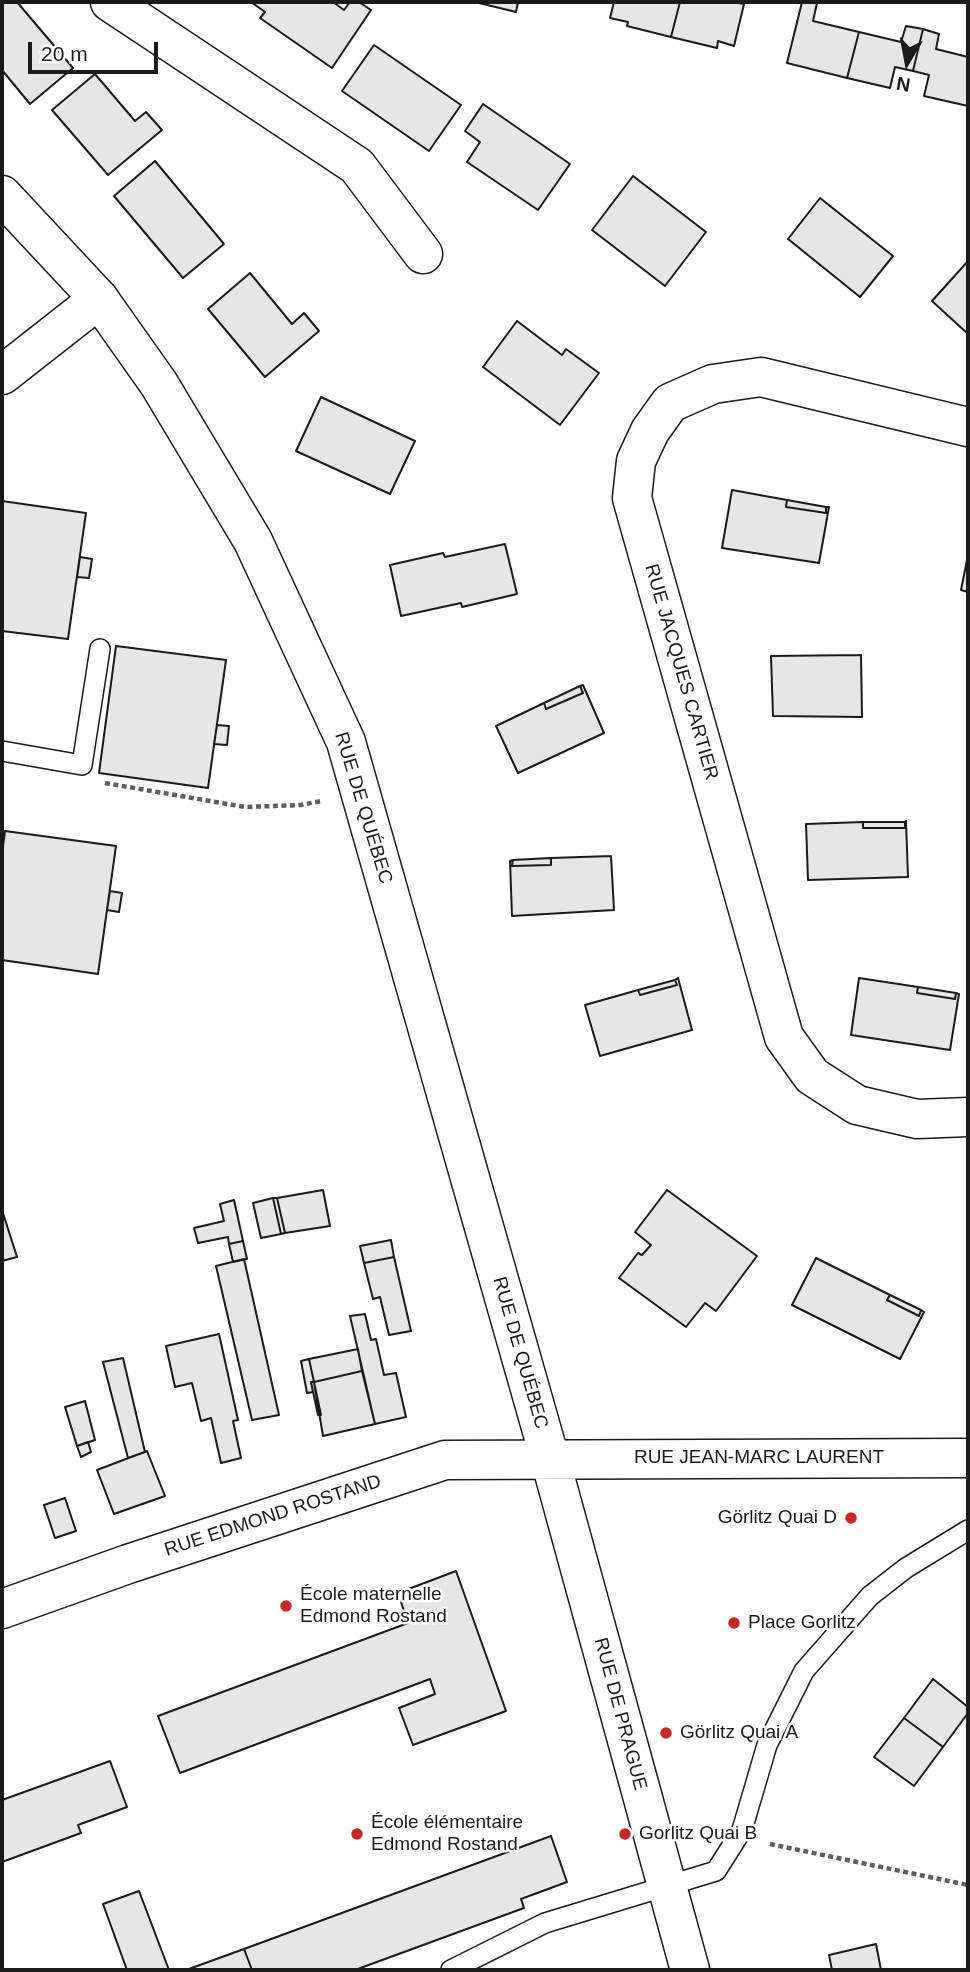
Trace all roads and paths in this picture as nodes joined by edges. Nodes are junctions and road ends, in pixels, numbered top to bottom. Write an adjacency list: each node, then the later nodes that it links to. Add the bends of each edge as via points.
1 (110, 2): 3 (street, via 357,166)
2 (2, 195): 4 (street, RUE DE QUÉBEC)
3 (423, 254)
4 (99, 299): 5 (street); 10 (street, RUE DE QUÉBEC, via 159,384 253,541 346,742)
5 (2, 374)
6 (968, 427): 11 (street, RUE JACQUES CARTIER, via 761,377 713,384 670,403 650,431 636,461 632,498 784,1037 812,1076 856,1105 917,1119)
7 (100, 649): 9 (lane)
8 (2, 751): 9 (lane)
9 (82, 765): 10 (path, via 107,785 245,807 302,805)
10 (360, 793): 12 (street, RUE DE QUÉBEC)
11 (968, 1116)
12 (550, 1458): 13 (street, RUE JEAN-MARC LAURENT); 15 (street, RUE EDMOND ROSTAND, via 445,1460); 17 (street, RUE DE PRAGUE)
13 (968, 1458)
14 (968, 1530): 17 (lane, via 870,1596 804,1671 767,1745 742,1830 716,1871)
15 (2, 1609)
16 (765, 1843): 18 (path)
17 (667, 1885): 19 (lane, via 545,1923); 20 (street, RUE DE PRAGUE)
18 (968, 1885)
19 (451, 1970)
20 (690, 1970)

